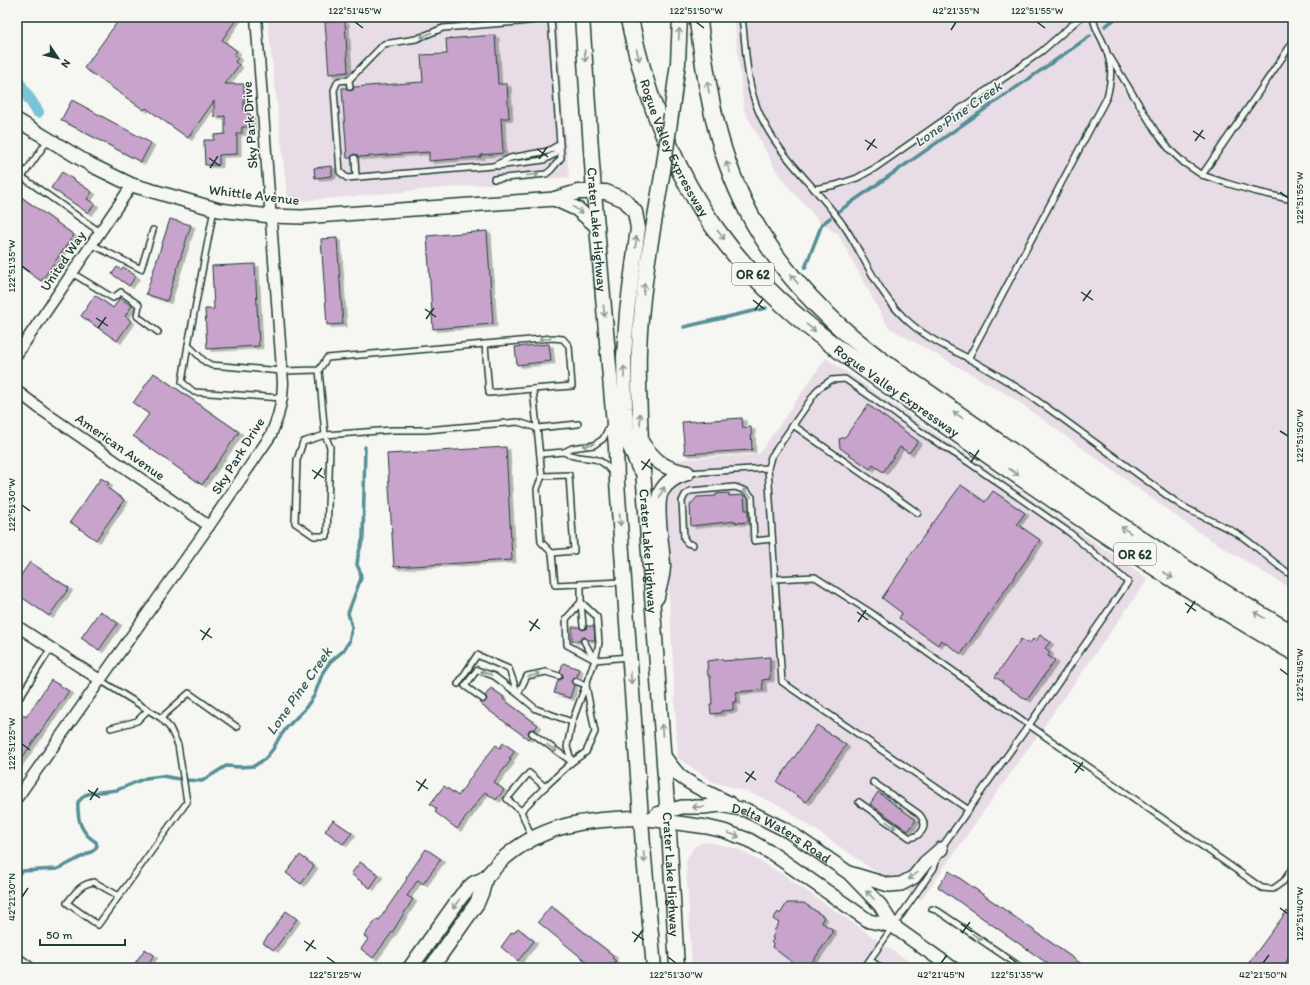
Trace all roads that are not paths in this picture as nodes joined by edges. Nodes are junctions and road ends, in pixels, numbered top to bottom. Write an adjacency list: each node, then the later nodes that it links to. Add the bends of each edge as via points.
1 (256, 17): 28 (street, Sky Park Drive)
2 (550, 17): 12 (lane, one-way to 12, via 443,28 416,39 384,44); 16 (lane)
3 (582, 17): 24 (main road, Crater Lake Highway, one-way to 24)
4 (629, 17): 73 (highway, Rogue Valley Expressway / OR 62, one-way to 73, via 654,111 678,167 718,232 775,296 843,352 1014,472 1156,568)
5 (680, 17): 49 (main road, Crater Lake Highway, one-way to 5, bridge, via 641,322 646,272 672,115)
6 (698, 17): 70 (highway, Rogue Valley Expressway / OR 62, one-way to 6, via 1224,594 1119,525 901,375 858,342 817,304 765,240 735,184 712,113)
7 (742, 17): 23 (lane, via 749,75 758,110 776,143)
8 (1081, 17): 23 (lane, via 1042,51 875,168 857,178)
9 (1093, 17): 11 (lane)
10 (1292, 45): 19 (lane)
11 (1107, 53): 19 (lane, via 1170,150); 38 (lane, via 1111,69 1107,97)
12 (349, 80): 13 (lane); 20 (lane, via 338,81 334,90 340,172 347,178)
13 (350, 88)
14 (17, 120): 15 (street, Whittle Avenue)
15 (48, 140): 22 (street, Whittle Avenue, via 91,165); 31 (lane, via 22,177)
16 (560, 144): 18 (lane, via 548,151 510,158); 18 (lane, via 555,154 544,160); 21 (lane, one-way to 16, via 546,174 561,158)
17 (355, 158): 20 (lane)
18 (493, 166): 20 (lane)
19 (1202, 175): 26 (lane)
20 (356, 177)
21 (494, 178)
22 (132, 184): 27 (street, Whittle Avenue); 31 (street, United Way)
23 (814, 189): 38 (lane, via 840,220 891,304 922,333)
24 (594, 192): 25 (main road, via 578,192); 29 (main road, Crater Lake Highway); 55 (main road, one-way to 24, via 628,442 625,408 624,357 627,312 638,228 635,212 625,200 606,192)
25 (554, 199): 28 (street, Whittle Avenue, via 302,217); 29 (main road, one-way to 29, via 577,209)
26 (1293, 200)
27 (214, 208): 28 (street, Whittle Avenue); 36 (lane)
28 (270, 216): 40 (street, Sky Park Drive)
29 (597, 226): 44 (main road, Crater Lake Highway, one-way to 44)
30 (153, 230): 32 (lane, via 141,269)
31 (100, 232): 32 (street, United Way)
32 (92, 244): 33 (street, United Way)
33 (72, 273): 34 (lane, via 113,298 121,292 139,305 137,316); 37 (street, United Way)
34 (158, 332)
35 (485, 344): 39 (lane, via 327,358); 41 (lane, via 489,393); 41 (lane, one-way to 35, via 572,386 569,346 563,339)
36 (188, 345): 40 (lane, via 211,365); 43 (lane, via 182,382 194,392)
37 (17, 354)
38 (968, 359): 62 (lane, via 1030,396 1184,507 1243,537)
39 (319, 370): 40 (lane); 48 (lane)
40 (282, 371): 43 (street, Sky Park Drive)
41 (533, 389): 47 (lane)
42 (17, 390): 58 (street, American Avenue, via 43,411)
43 (282, 398): 58 (street, Sky Park Drive, via 271,435)
44 (613, 419): 50 (lane, one-way to 50, via 603,439 594,445 572,448); 56 (main road, Crater Lake Highway)
45 (578, 424): 47 (lane)
46 (793, 425): 52 (lane, via 771,457); 57 (lane); 87 (lane, via 818,389 831,380 845,379 1070,533 1128,582)
47 (537, 428): 48 (lane, via 518,422); 51 (lane)
48 (325, 435): 48 (lane, via 304,442 297,460 295,523 314,536 327,536 330,446)
49 (641, 442): 53 (main road, via 652,457 664,466); 55 (main road, Crater Lake Highway)
50 (564, 452): 51 (lane); 56 (lane, via 571,457 594,458 603,463)
51 (540, 454): 54 (lane)
52 (768, 468): 53 (lane); 59 (lane)
53 (687, 473): 67 (main road, one-way to 53, via 663,568 658,505 660,493 678,476)
54 (542, 476): 61 (lane, via 537,489 541,542); 61 (lane, via 569,475 574,551)
55 (644, 478): 67 (main road, Crater Lake Highway)
56 (617, 482): 64 (main road, Crater Lake Highway, one-way to 64)
57 (918, 513)
58 (209, 526): 77 (street, Sky Park Drive)
59 (772, 539): 60 (lane, one-way to 60, via 754,541 752,497 746,491 735,487 690,492 685,495 682,501 684,538 687,543); 63 (lane)
60 (693, 545)
61 (552, 553): 65 (lane, via 555,585)
62 (1293, 576)
63 (775, 579): 87 (lane, via 815,577 870,612); 98 (lane, via 782,682)
64 (624, 582): 65 (lane); 74 (main road, Crater Lake Highway)
65 (581, 584): 66 (lane)
66 (581, 602): 69 (lane); 75 (lane, via 597,617 599,643); 75 (lane, via 566,619 567,645)
67 (654, 613): 91 (main road, Crater Lake Highway, one-way to 67)
68 (17, 626): 72 (street)
69 (583, 626)
70 (1293, 634)
71 (584, 641): 75 (lane)
72 (51, 648): 77 (street); 82 (lane)
73 (1293, 651)
74 (630, 657): 75 (lane); 101 (main road, Crater Lake Highway, one-way to 101)
75 (595, 660): 80 (lane)
76 (559, 676): 81 (lane, one-way to 76, via 527,676 546,672)
77 (100, 680): 84 (lane); 95 (street, Sky Park Drive)
78 (575, 681): 80 (lane)
79 (458, 684): 81 (lane, via 477,656 509,669)
80 (586, 685): 86 (lane); 92 (lane, via 595,732 586,752)
81 (518, 694): 83 (lane, one-way to 83, via 494,676 477,670 465,686); 86 (lane, via 536,709)
82 (20, 697)
83 (483, 699)
84 (148, 710): 85 (lane); 89 (lane, via 137,721)
85 (161, 718): 88 (lane, via 189,693); 107 (lane, via 170,728 178,745 187,802)
86 (572, 722): 92 (lane, via 567,747)
87 (1029, 725): 98 (lane); 104 (lane, via 1262,888 1273,889 1284,881)
88 (238, 727)
89 (111, 728)
90 (532, 733): 92 (lane, one-way to 92)
91 (664, 756): 97 (street, via 674,770 690,783); 100 (main road, Crater Lake Highway)
92 (572, 762): 94 (lane)
93 (873, 782): 96 (lane, one-way to 93, via 910,838 922,832 923,819)
94 (545, 787): 99 (lane); 99 (lane, via 529,773 507,799)
95 (17, 798)
96 (859, 802)
97 (746, 810): 100 (street, Delta Waters Road, one-way to 100, via 720,806 682,807); 105 (street, Delta Waters Road, via 788,832)
98 (969, 810): 103 (lane)
99 (521, 811): 102 (lane)
100 (668, 817): 101 (street, Delta Waters Road); 109 (street, Delta Waters Road, one-way to 109, via 749,840 869,921); 116 (main road, Crater Lake Highway)
101 (641, 818): 102 (main road, Delta Waters Road, via 594,820 566,825); 115 (main road, Crater Lake Highway, one-way to 115)
102 (532, 839): 106 (main road, Delta Waters Road, via 502,860)
103 (940, 850): 105 (street, one-way to 105, via 914,877 900,884 889,885); 109 (lane, via 934,868)
104 (1293, 867)
105 (849, 873): 109 (street, Delta Waters Road, one-way to 105, via 880,905)
106 (485, 879): 113 (main road, Delta Waters Road, one-way to 113, via 472,885 462,895); 114 (main road, Delta Waters Road, via 478,903)
107 (118, 896): 107 (lane, via 98,925 67,903 86,883 94,882)
108 (932, 909): 120 (lane, one-way to 120)
109 (893, 926): 110 (lane); 119 (street, Delta Waters Road)
110 (870, 960): 117 (lane); 118 (lane)
111 (17, 961): 112 (main road)
112 (27, 968)
113 (410, 968)
114 (431, 968)
115 (654, 968)
116 (677, 968)
117 (864, 968)
118 (881, 968)
119 (952, 968)
120 (1022, 968)

